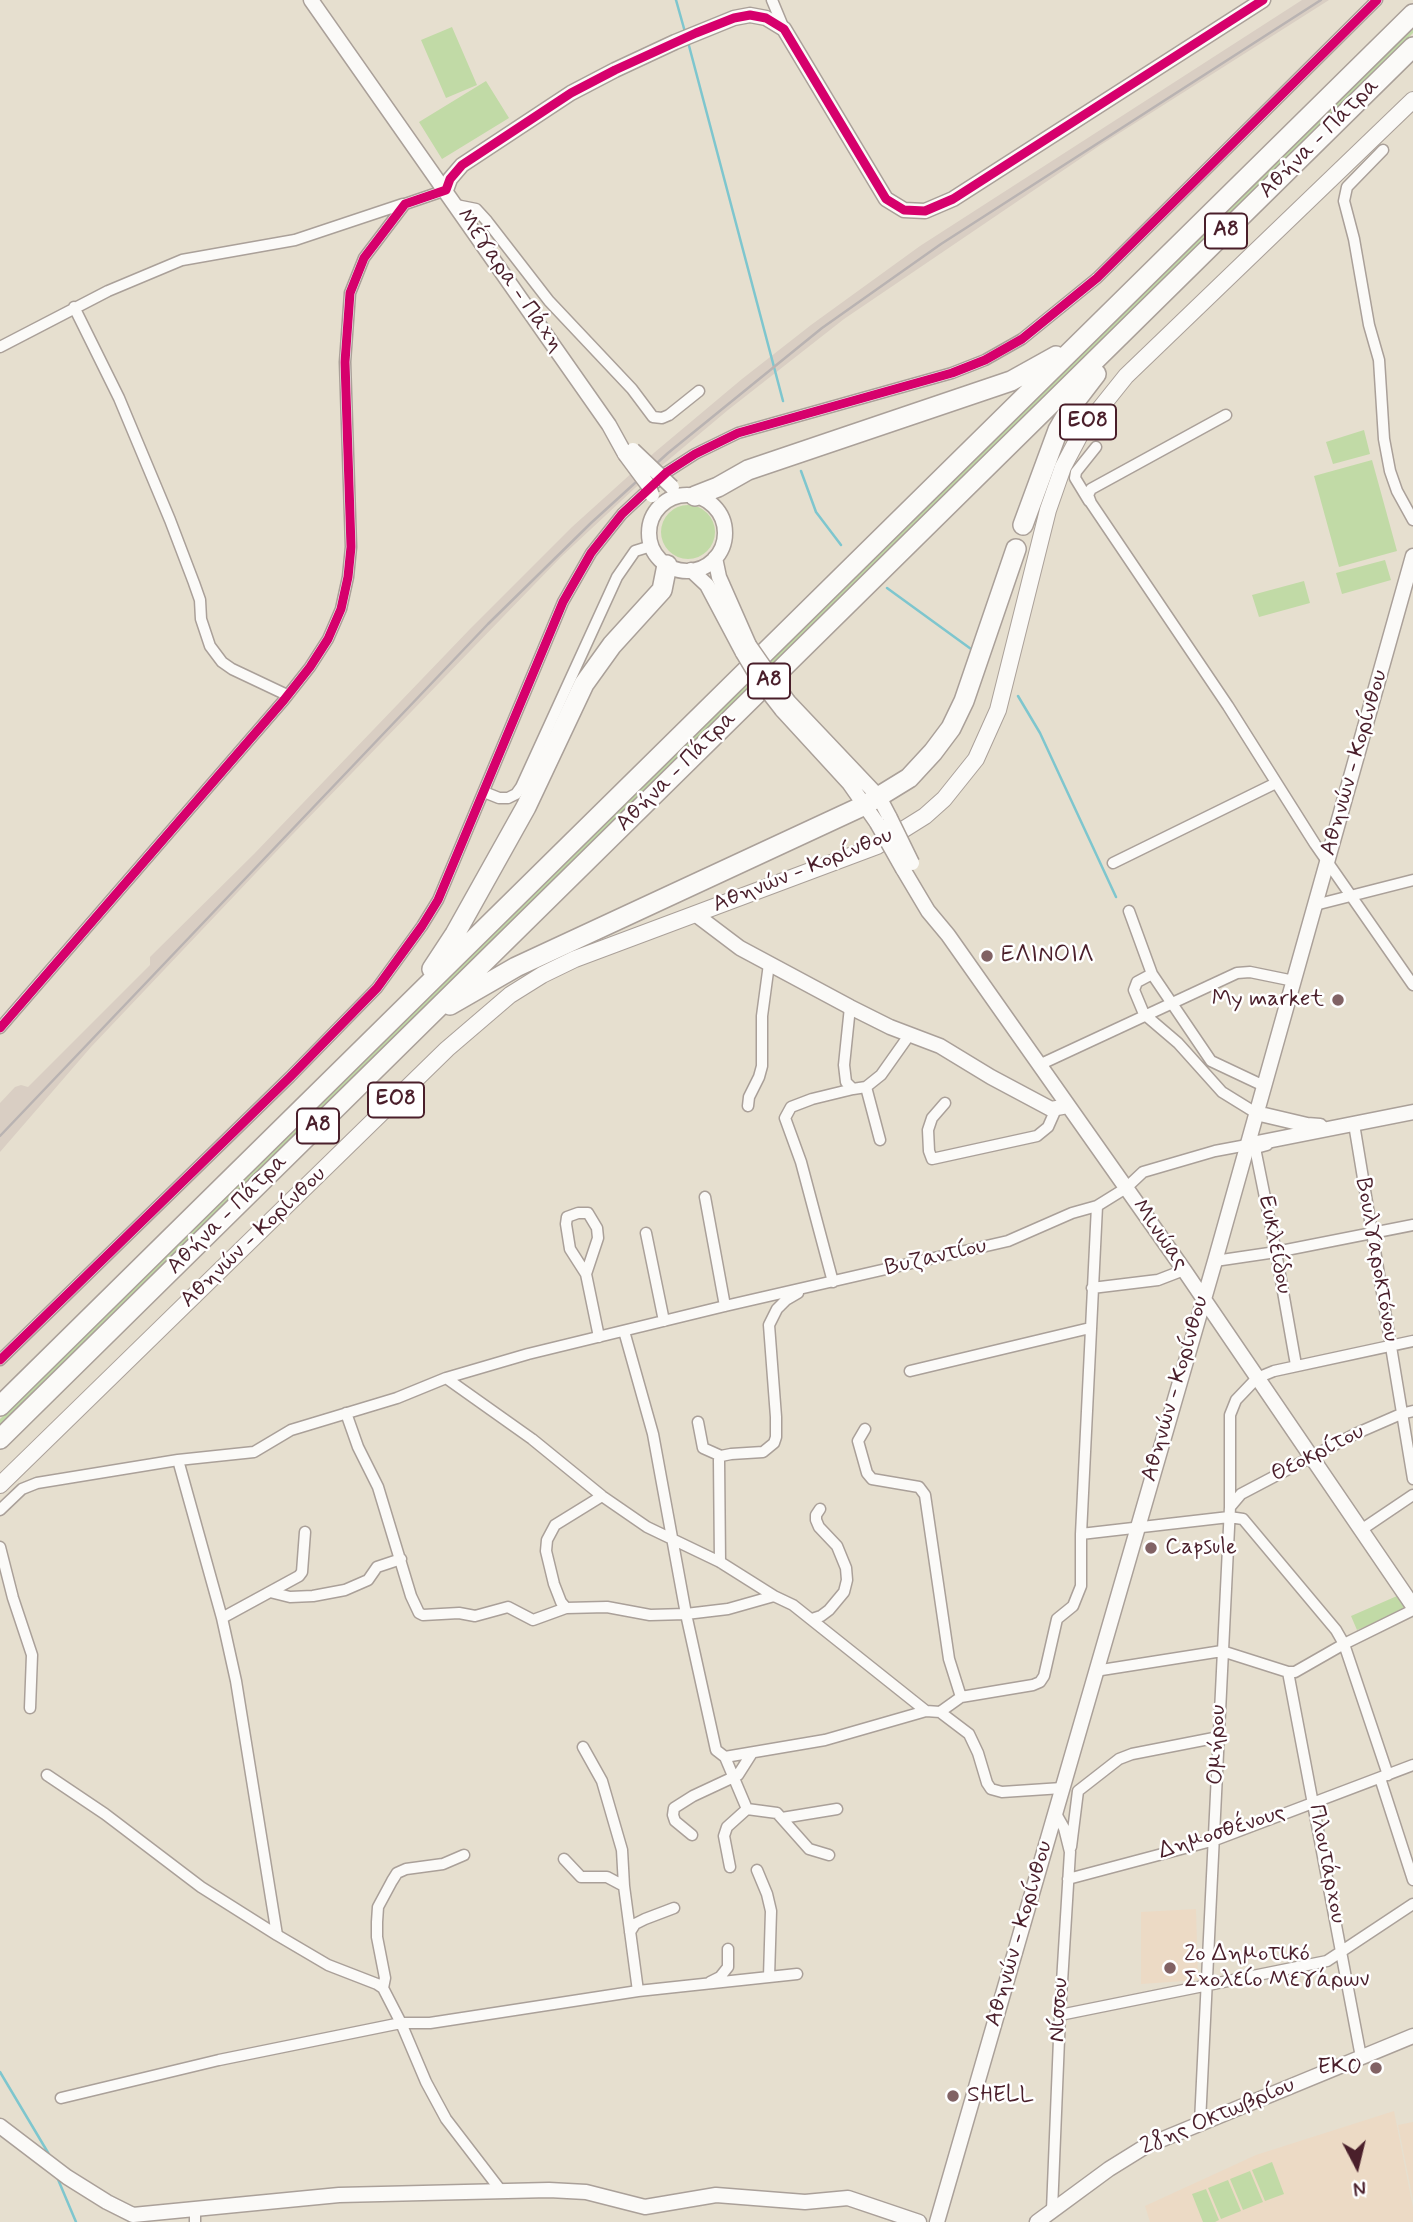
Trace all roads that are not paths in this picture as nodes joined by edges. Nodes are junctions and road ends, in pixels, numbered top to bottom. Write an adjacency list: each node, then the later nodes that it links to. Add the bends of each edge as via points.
1 (311, 0): 11 (main road, Μέγαρα - Πάχη)
2 (772, 0): 7 (street)
3 (1263, 0): 5 (main road)
4 (1377, 0): 37 (street, via 1097,278 1022,339 952,373 738,433 695,454 657,481 605,533 563,602)
5 (1246, 5): 7 (main road, via 953,199 933,209 911,212 898,208 882,193)
6 (1413, 14): 15 (highway, Αθήνα - Πάτρα / Α8)
7 (784, 29): 11 (main road, via 766,18 734,18 615,69 462,165)
8 (1413, 47): 16 (highway, Αθήνα - Πάτρα / Α8)
9 (1413, 100): 46 (main road, Αθηνών - Κορίνθου / ΕΟ8, via 1126,376 1082,431 1051,498 998,710 962,778 925,816 877,846)
10 (1383, 150): 25 (street, via 1347,187 1344,201 1379,360 1390,471)
11 (446, 190): 12 (street); 13 (main road, Μέγαρα - Πάχη)
12 (405, 204): 14 (street, via 295,240 182,260); 34 (street, via 364,258 350,293 345,362 351,506 348,577 328,639)
13 (456, 205): 18 (street, via 476,209 549,301 653,417 669,415); 21 (main road, Μέγαρα - Πάχη)
14 (74, 307): 17 (street); 34 (street, via 120,398 170,520 200,600 211,646 232,669)
15 (1081, 341): 22 (highway, via 1011,381 748,470); 51 (highway, Αθήνα - Πάτρα / Α8)
16 (1111, 345): 26 (highway, via 1058,429); 55 (highway, Αθήνα - Πάτρα / Α8)
17 (0, 347)
18 (699, 391)
19 (1226, 415): 23 (street, via 1091,489)
20 (1097, 447): 23 (street, via 1075,478)
21 (629, 452): 22 (main road, Μέγαρα - Πάχη, bridge, via 672,487); 24 (main road, Μέγαρα - Πάχη, bridge, via 648,485)
22 (692, 496): 24 (main road, via 676,497); 30 (main road, via 715,507 724,526)
23 (1091, 503): 35 (street)
24 (656, 511): 27 (main road, via 650,524)
25 (1413, 520)
26 (1023, 525)
27 (651, 546): 31 (main road); 37 (street, via 635,551 617,577 521,787 508,798)
28 (1016, 549): 36 (highway, via 964,701 933,752)
29 (1413, 557): 40 (main road, Αθηνών - Κορίνθου)
30 (715, 558): 32 (main road); 33 (main road)
31 (667, 565): 32 (main road); 51 (highway, via 662,590 584,684 526,807)
32 (691, 570): 33 (main road, via 707,585)
33 (746, 649): 38 (main road, bridge, via 785,706)
34 (287, 695): 56 (street)
35 (1276, 783): 40 (street); 41 (street)
36 (900, 785): 38 (highway); 39 (highway)
37 (484, 792): 93 (street, via 438,900 377,988)
38 (872, 801): 39 (main road); 55 (highway, via 516,967)
39 (884, 821): 58 (main road, Μινώας, bridge, via 928,911)
40 (1327, 862): 43 (street); 44 (main road, Αθηνών - Κορίνθου)
41 (1113, 863)
42 (1413, 880): 43 (street)
43 (1352, 896): 44 (street); 50 (street)
44 (1315, 905): 49 (main road, Αθηνών - Κορίνθου)
45 (1129, 911): 48 (street)
46 (695, 914): 47 (main road); 109 (main road, Αθηνών - Κορίνθου / ΕΟ8, via 542,975 476,1022)
47 (769, 964): 53 (main road); 63 (street, via 762,1066)
48 (1152, 974): 52 (street); 54 (street, via 1134,990)
49 (1294, 981): 52 (street, via 1237,973); 59 (main road, Αθηνών - Κορίνθου)
50 (1413, 985)
51 (418, 994): 98 (highway, Αθήνα - Πάτρα / Α8)
52 (1171, 1002): 54 (street); 59 (street, via 1211,1060)
53 (850, 1007): 57 (main road); 61 (street, via 844,1065 846,1082)
54 (1144, 1014): 58 (street); 65 (street, via 1223,1092)
55 (428, 1017): 104 (highway, Αθήνα - Πάτρα / Α8)
56 (0, 1028)
57 (910, 1034): 60 (street, via 881,1075); 64 (main road, via 1051,1109)
58 (1039, 1065): 64 (main road, Μινώας)
59 (1264, 1086): 65 (main road, Αθηνών - Κορίνθου)
60 (866, 1087): 61 (street); 69 (street)
61 (853, 1089): 82 (street, via 791,1107 785,1118)
62 (945, 1103): 64 (street, via 928,1130 932,1159 1037,1136)
63 (748, 1105)
64 (1062, 1107): 72 (main road, Μινώας)
65 (1256, 1113): 68 (main road); 71 (main road, Αθηνών - Κορίνθου)
66 (1411, 1114): 67 (main road, Βυζαντίου)
67 (1354, 1124): 68 (main road, Βυζαντίου); 76 (street, Βουλγαροκτόνου)
68 (1335, 1127): 70 (main road, Βυζαντίου)
69 (880, 1140)
70 (1276, 1140): 71 (main road, Βυζαντίου); 78 (street, Ευκλείδου, via 1256,1148 1256,1153)
71 (1247, 1145): 72 (street, Βυζαντίου, via 1143,1172); 79 (main road, Αθηνών - Κορίνθου)
72 (1126, 1188): 74 (street, Βυζαντίου); 80 (main road, Μινώας)
73 (705, 1197): 86 (street)
74 (1097, 1206): 82 (street, Βυζαντίου, via 1008,1241); 84 (street)
75 (1413, 1225): 76 (street)
76 (1371, 1232): 78 (street); 92 (street, Βουλγαροκτόνου)
77 (646, 1233): 87 (street)
78 (1276, 1252): 79 (street); 94 (street, Ευκλείδου)
79 (1215, 1261): 80 (main road, via 1200,1269); 85 (main road, Αθηνών - Κορίνθου)
80 (1184, 1270): 84 (street, via 1158,1280); 85 (main road, Μινώας)
81 (586, 1275): 81 (street, via 597,1228 588,1213 578,1213 568,1217 566,1224 570,1249); 90 (street)
82 (833, 1282): 83 (street, Βυζαντίου)
83 (818, 1285): 86 (street, Βυζαντίου); 105 (street, via 786,1300 769,1325 774,1443 763,1452)
84 (1092, 1288): 88 (street)
85 (1202, 1298): 97 (main road, Μινώας); 115 (main road, Αθηνών - Κορίνθου)
86 (724, 1306): 87 (street, Βυζαντίου)
87 (664, 1321): 89 (street, Βυζαντίου)
88 (1090, 1328): 95 (street); 118 (street)
89 (624, 1331): 90 (street, Βυζαντίου); 119 (street, via 653,1434)
90 (599, 1337): 96 (street, Βυζαντίου)
91 (1413, 1341): 92 (street)
92 (1391, 1346): 94 (street); 101 (street, Βουλγαροκτόνου)
93 (0, 1360)
94 (1296, 1365): 97 (street)
95 (910, 1371)
96 (446, 1378): 100 (street, Βυζαντίου); 111 (street)
97 (1257, 1378): 106 (main road, Μινώας); 114 (street, Ομήρου, via 1236,1400 1230,1415)
98 (0, 1406)
99 (1413, 1411): 101 (street, Θεοκρίτου)
100 (346, 1413): 107 (street, Βυζαντίου, via 291,1430 254,1452); 121 (street, via 378,1487)
101 (1401, 1413): 106 (street, Θεοκρίτου); 108 (street, Βουλγαροκτόνου)
102 (698, 1422): 105 (street, via 703,1448)
103 (864, 1429): 134 (street, via 858,1441 872,1479 919,1487 925,1495 949,1659)
104 (0, 1439)
105 (722, 1456): 122 (street, via 718,1476)
106 (1311, 1457): 114 (street, Θεοκρίτου, via 1241,1494); 116 (main road, Μινώας)
107 (178, 1460): 113 (street, Βυζαντίου, via 37,1483 22,1489); 128 (street)
108 (1413, 1479)
109 (0, 1485)
110 (1413, 1495): 116 (street)
111 (602, 1496): 119 (street); 126 (street, via 555,1525 547,1540 554,1584)
112 (820, 1509): 129 (street, via 816,1520 837,1546 847,1580 844,1592 829,1610)
113 (0, 1510)
114 (1229, 1512): 115 (street); 130 (street, via 1243,1519); 131 (street, Ομήρου)
115 (1137, 1527): 118 (street); 132 (main road, Αθηνών - Κορίνθου)
116 (1361, 1530): 125 (main road, Μινώας)
117 (305, 1532): 123 (street, via 302,1572)
118 (1081, 1534): 134 (street, via 1081,1586 1073,1606 1056,1619 1040,1682)
119 (671, 1539): 122 (street); 127 (street)
120 (0, 1547): 135 (street, via 32,1655)
121 (401, 1559): 123 (street, via 377,1567 368,1580 345,1590 290,1597); 126 (street, via 415,1607 423,1615 475,1616 508,1607 533,1620)
122 (720, 1562): 124 (street)
123 (270, 1592): 128 (street)
124 (774, 1596): 127 (street, via 728,1609); 129 (street)
125 (1411, 1601): 130 (street)
126 (566, 1608): 127 (street)
127 (686, 1614): 141 (street, via 716,1750)
128 (222, 1618): 166 (street, via 249,1749)
129 (812, 1619): 136 (street)
130 (1343, 1644): 133 (street, via 1300,1670); 144 (street)
131 (1222, 1651): 132 (street); 133 (street); 138 (street, Ομήρου)
132 (1095, 1671): 146 (main road, Αθηνών - Κορίνθου)
133 (1288, 1672): 147 (street, Πλουτάρχου)
134 (961, 1697): 137 (street)
135 (30, 1708)
136 (926, 1711): 137 (street); 140 (street, via 825,1740)
137 (940, 1712): 146 (street, via 969,1734 991,1789)
138 (1219, 1737): 153 (street, Ομήρου); 154 (street, via 1126,1756 1081,1788)
139 (583, 1747): 162 (street, via 602,1781 618,1831)
140 (752, 1753): 141 (street); 145 (street)
141 (724, 1757): 145 (street)
142 (1413, 1765): 144 (street, Δημοσθένους)
143 (47, 1775): 166 (street, via 201,1887)
144 (1384, 1777): 147 (street, Δημοσθένους); 161 (street)
145 (733, 1779): 148 (street); 152 (street, via 674,1808 675,1821)
146 (1062, 1788): 150 (main road, Αθηνών - Κορίνθου)
147 (1314, 1802): 153 (street, Δημοσθένους); 168 (street, Πλουτάρχου)
148 (747, 1808): 151 (street, via 770,1810); 158 (street, via 724,1836)
149 (837, 1809): 151 (street)
150 (1055, 1812): 154 (street, Νίσσου); 186 (main road, Αθηνών - Κορίνθου)
151 (782, 1818): 156 (street, via 809,1849)
152 (692, 1835)
153 (1215, 1840): 160 (street, Δημοσθένους); 172 (street, Ομήρου)
154 (1070, 1852): 160 (street, Νίσσου)
155 (464, 1855): 173 (street, via 443,1864 407,1869 392,1881 378,1908)
156 (829, 1855)
157 (564, 1860): 162 (street, via 581,1877 607,1877)
158 (730, 1867)
159 (757, 1870): 170 (street, via 771,1911)
160 (1068, 1879): 175 (street, Νίσσου)
161 (1413, 1880)
162 (624, 1886): 165 (street)
163 (1413, 1904): 168 (street)
164 (674, 1908): 165 (street, via 635,1924)
165 (630, 1932): 174 (street)
166 (277, 1935): 173 (street, via 328,1965)
167 (728, 1949): 171 (street, via 728,1967 720,1977)
168 (1342, 1952): 172 (street, via 1322,1962); 178 (street, Πλουτάρχου)
169 (797, 1974): 170 (street)
170 (769, 1977): 171 (street)
171 (704, 1984): 174 (street)
172 (1207, 1985): 175 (street); 180 (street, Ομήρου)
173 (383, 1988): 176 (street)
174 (638, 1991): 176 (street, via 430,2023)
175 (1060, 2015): 183 (street, Νίσσου)
176 (401, 2023): 179 (street); 182 (street, via 446,2119)
177 (1413, 2036): 178 (main road, 28ης Οκτωβρίου)
178 (1363, 2060): 180 (main road, 28ης Οκτωβρίου)
179 (61, 2098)
180 (1200, 2122): 183 (main road, 28ης Οκτωβρίου, via 1125,2158)
181 (0, 2126): 184 (main road, via 66,2177 130,2214)
182 (502, 2192): 184 (main road, via 389,2193); 185 (main road, via 586,2192 645,2207 716,2195 805,2202 842,2197)
183 (1052, 2210): 187 (main road, 28ης Οκτωβρίου)
184 (195, 2216)
185 (919, 2222)
186 (937, 2222)
187 (1037, 2222)

